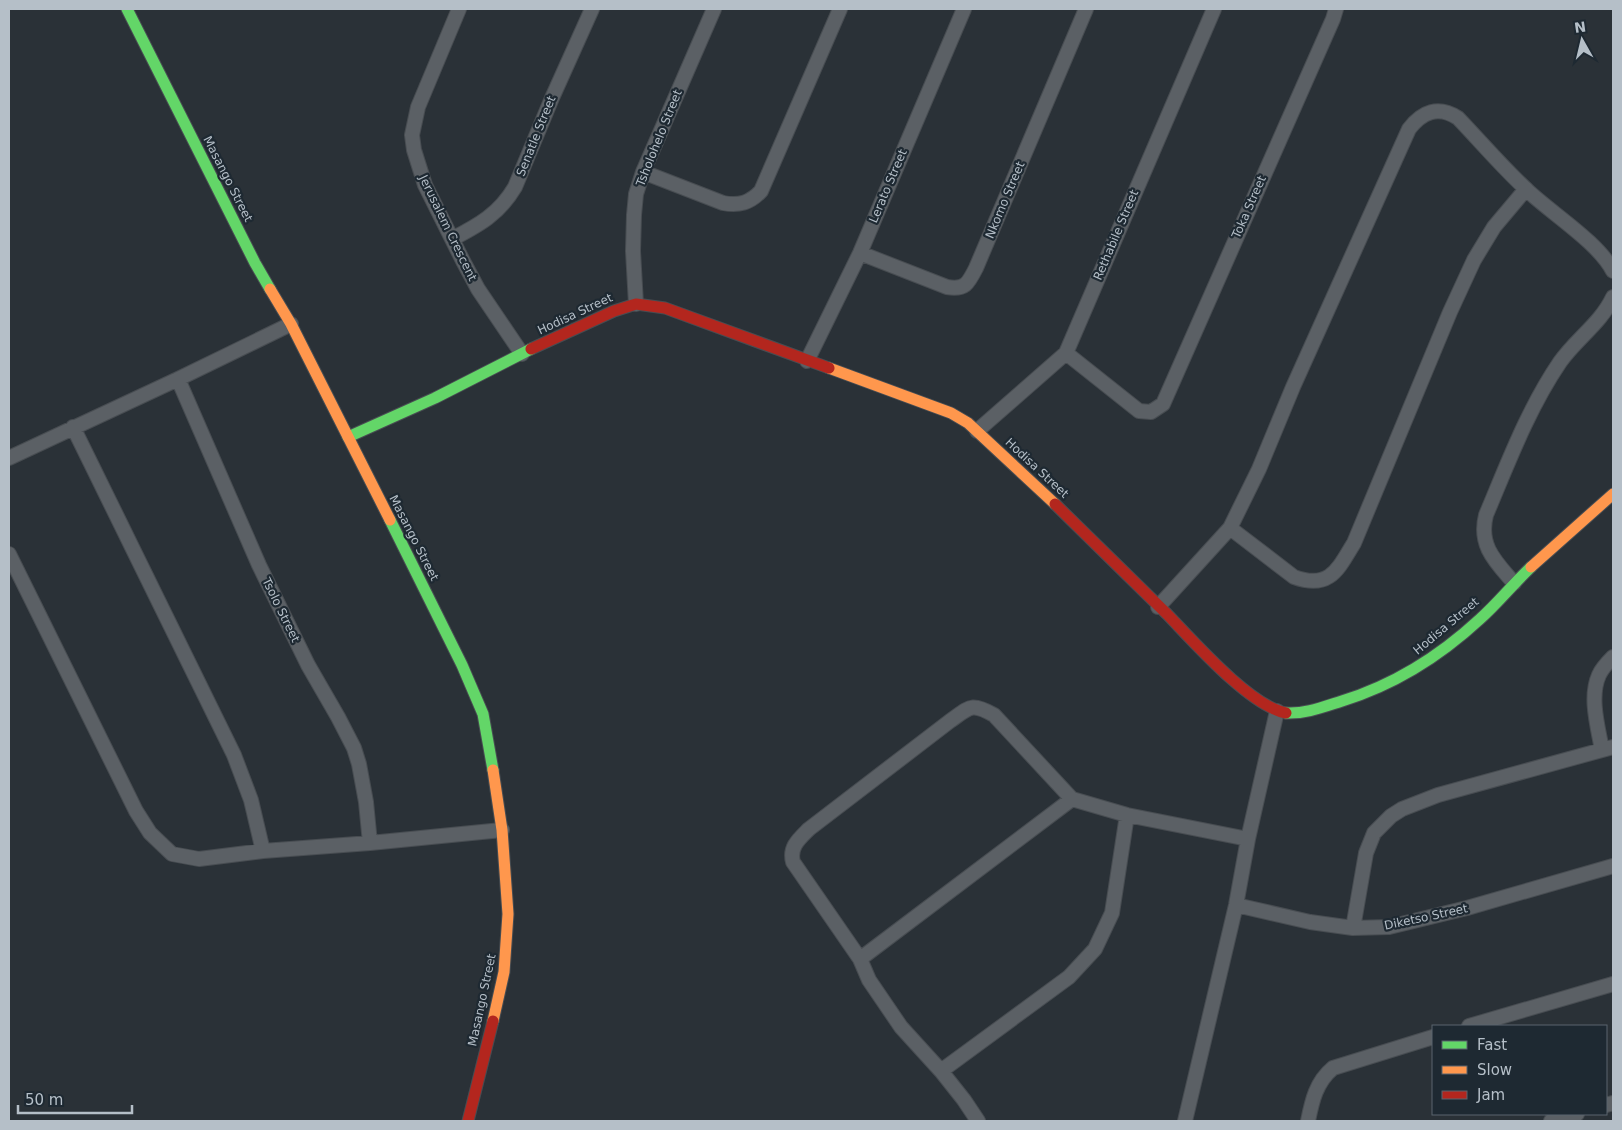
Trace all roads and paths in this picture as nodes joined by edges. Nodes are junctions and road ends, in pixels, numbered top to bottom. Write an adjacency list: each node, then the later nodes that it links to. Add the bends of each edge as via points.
1 (127, 9): 17 (street, Masango Street, via 255,263)
2 (459, 9): 12 (street, Jerusalem Crescent, via 418,107 412,135 425,184)
3 (592, 9): 12 (street, Senatle Street, via 515,187 498,210)
4 (714, 9): 10 (street, Tsholohelo Street)
5 (840, 9): 10 (street, via 761,191 755,198 743,204 723,203)
6 (964, 9): 13 (street, Lerato Street)
7 (1086, 9): 13 (street, Nkomo Street, via 966,285 956,289 947,287)
8 (1214, 9): 18 (street, Rethabile Street)
9 (1334, 14): 18 (street, Toka Street, via 1167,397 1151,412 1139,411)
10 (643, 172): 16 (street, Tsholohelo Street, via 634,216)
11 (1526, 190): 14 (street, via 1591,244); 27 (street, via 1494,227 1474,260 1354,543 1338,571 1319,580 1294,577); 27 (street, via 1451,113 1427,113 1418,118 1409,129 1366,222 1259,469)
12 (452, 239): 19 (street, Jerusalem Crescent, via 478,289)
13 (860, 253): 20 (street, Lerato Street)
14 (1613, 271)
15 (1613, 297): 29 (street, via 1607,308 1575,342 1544,387 1520,433 1486,515 1483,526 1488,550)
16 (636, 304): 19 (street, Hodisa Street, via 614,310); 20 (street, Hodisa Street, via 665,308)
17 (291, 324): 21 (street); 24 (street, Masango Street)
18 (1066, 352): 23 (street, Rethabile Street)
19 (522, 354): 24 (street, Hodisa Street)
20 (807, 361): 23 (street, Hodisa Street, via 951,414)
21 (178, 379): 22 (street); 38 (street, Tsolo Street, via 259,565 308,665 354,748 366,802)
22 (73, 427): 25 (street); 39 (street, via 234,755 251,800)
23 (977, 431): 30 (street, Hodisa Street)
24 (348, 437): 36 (street, Masango Street, via 475,691 488,732)
25 (9, 458)
26 (1613, 494): 29 (street, Hodisa Street)
27 (1230, 528): 30 (street)
28 (9, 554): 39 (street, via 136,810 150,832 172,854 180,857 199,859)
29 (1514, 583): 32 (street, Hodisa Street, via 1480,619 1434,657 1402,677 1362,695 1304,713)
30 (1158, 607): 32 (street, Hodisa Street, via 1227,674)
31 (1613, 657): 33 (street, via 1599,674 1595,689 1596,714)
32 (1277, 711): 37 (street)
33 (1608, 748): 42 (street, via 1438,795 1390,816 1374,833 1366,853)
34 (1072, 799): 35 (street); 43 (street); 43 (street, via 994,715 983,708 972,707 950,721 809,829 791,852 793,862)
35 (1127, 816): 37 (street); 47 (street, via 1112,914 1095,949 1069,977)
36 (502, 830): 38 (street); 49 (street, Masango Street, via 508,914 504,972)
37 (1248, 839): 41 (street)
38 (370, 843): 39 (street)
39 (263, 851)
40 (1613, 866): 42 (street, Diketso Street, via 1406,923)
41 (1236, 906): 42 (street, Diketso Street, via 1302,921); 51 (street)
42 (1353, 928)
43 (860, 959): 47 (street, via 869,980 901,1027)
44 (1613, 984): 45 (street)
45 (1472, 1025)
46 (1432, 1037): 52 (street, via 1333,1068 1316,1090)
47 (941, 1071): 50 (street)
48 (1573, 1115): 53 (street)
49 (468, 1121)
50 (978, 1121)
51 (1185, 1121)
52 (1308, 1121)
53 (1550, 1121)

